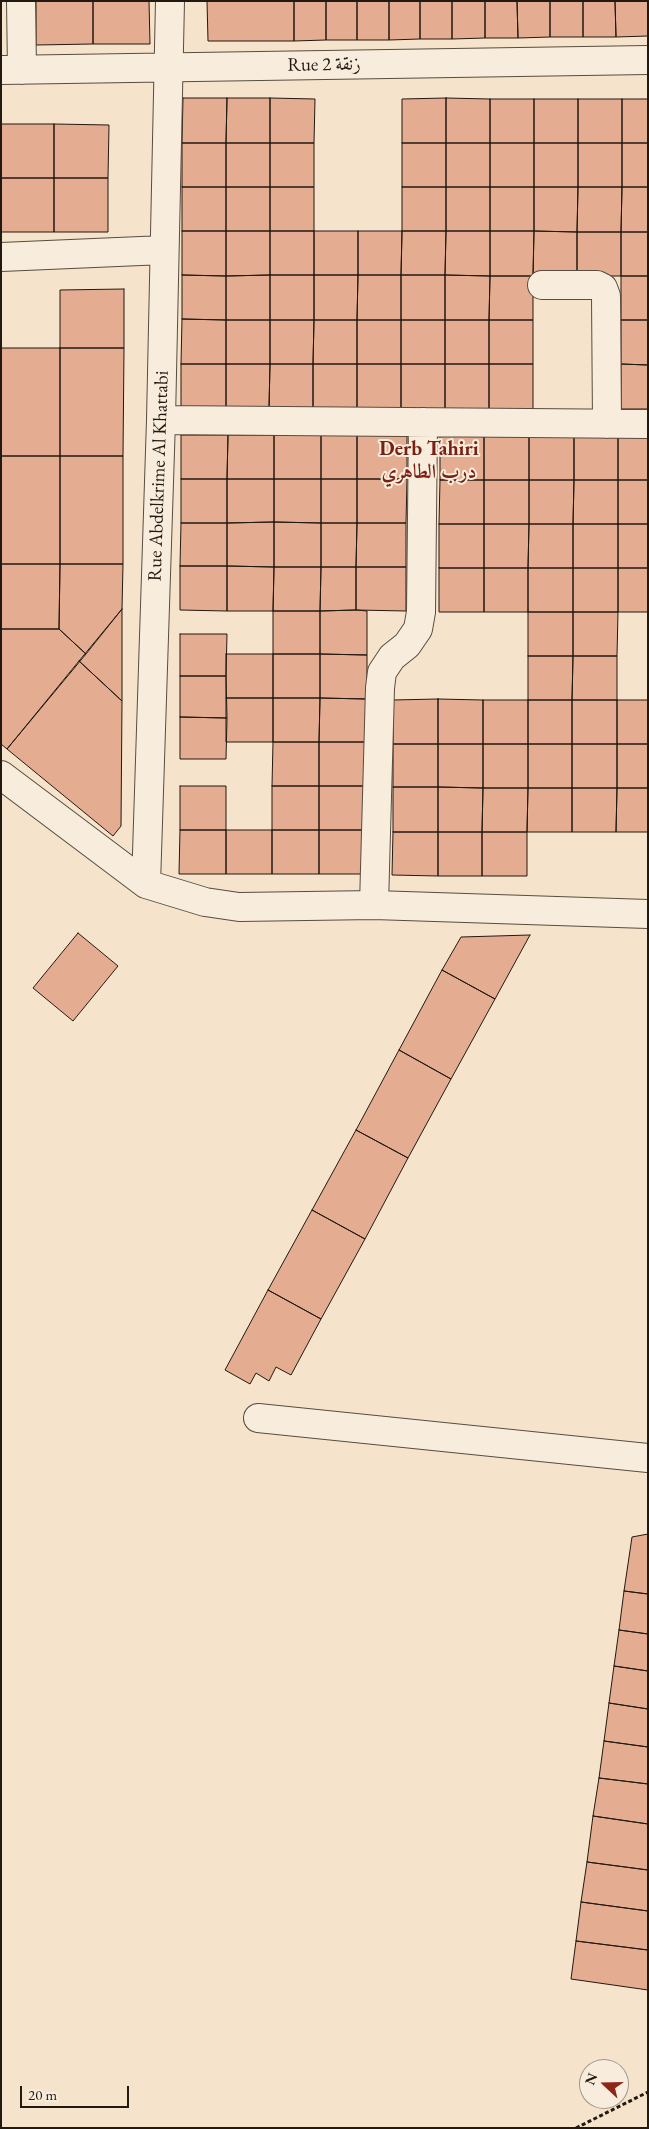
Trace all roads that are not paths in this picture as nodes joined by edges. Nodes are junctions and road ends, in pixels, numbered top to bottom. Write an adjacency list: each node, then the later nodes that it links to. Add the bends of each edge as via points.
1 (20, 1): 5 (street)
2 (170, 1): 4 (street, Rue Abdelkrime Al Khattabi)
3 (648, 60): 4 (street, Rue 2 زنقة)
4 (170, 67): 5 (street, Rue 2 زنقة); 6 (street, Rue Abdelkrime Al Khattabi)
5 (12, 70)
6 (164, 250): 7 (street); 9 (street, Rue Abdelkrime Al Khattabi)
7 (1, 256)
8 (542, 285): 11 (street, via 597,284 603,288 606,296)
9 (161, 420): 10 (street); 14 (street, Rue Abdelkrime Al Khattabi)
10 (423, 422): 11 (street); 15 (street, via 420,612 418,629 407,645 392,656 382,672)
11 (607, 424): 12 (street)
12 (648, 424)
13 (1, 775): 14 (street)
14 (146, 884): 15 (street, via 205,902 239,907)
15 (374, 905): 16 (street)
16 (648, 914)
17 (258, 1418): 18 (street)
18 (648, 1458)

